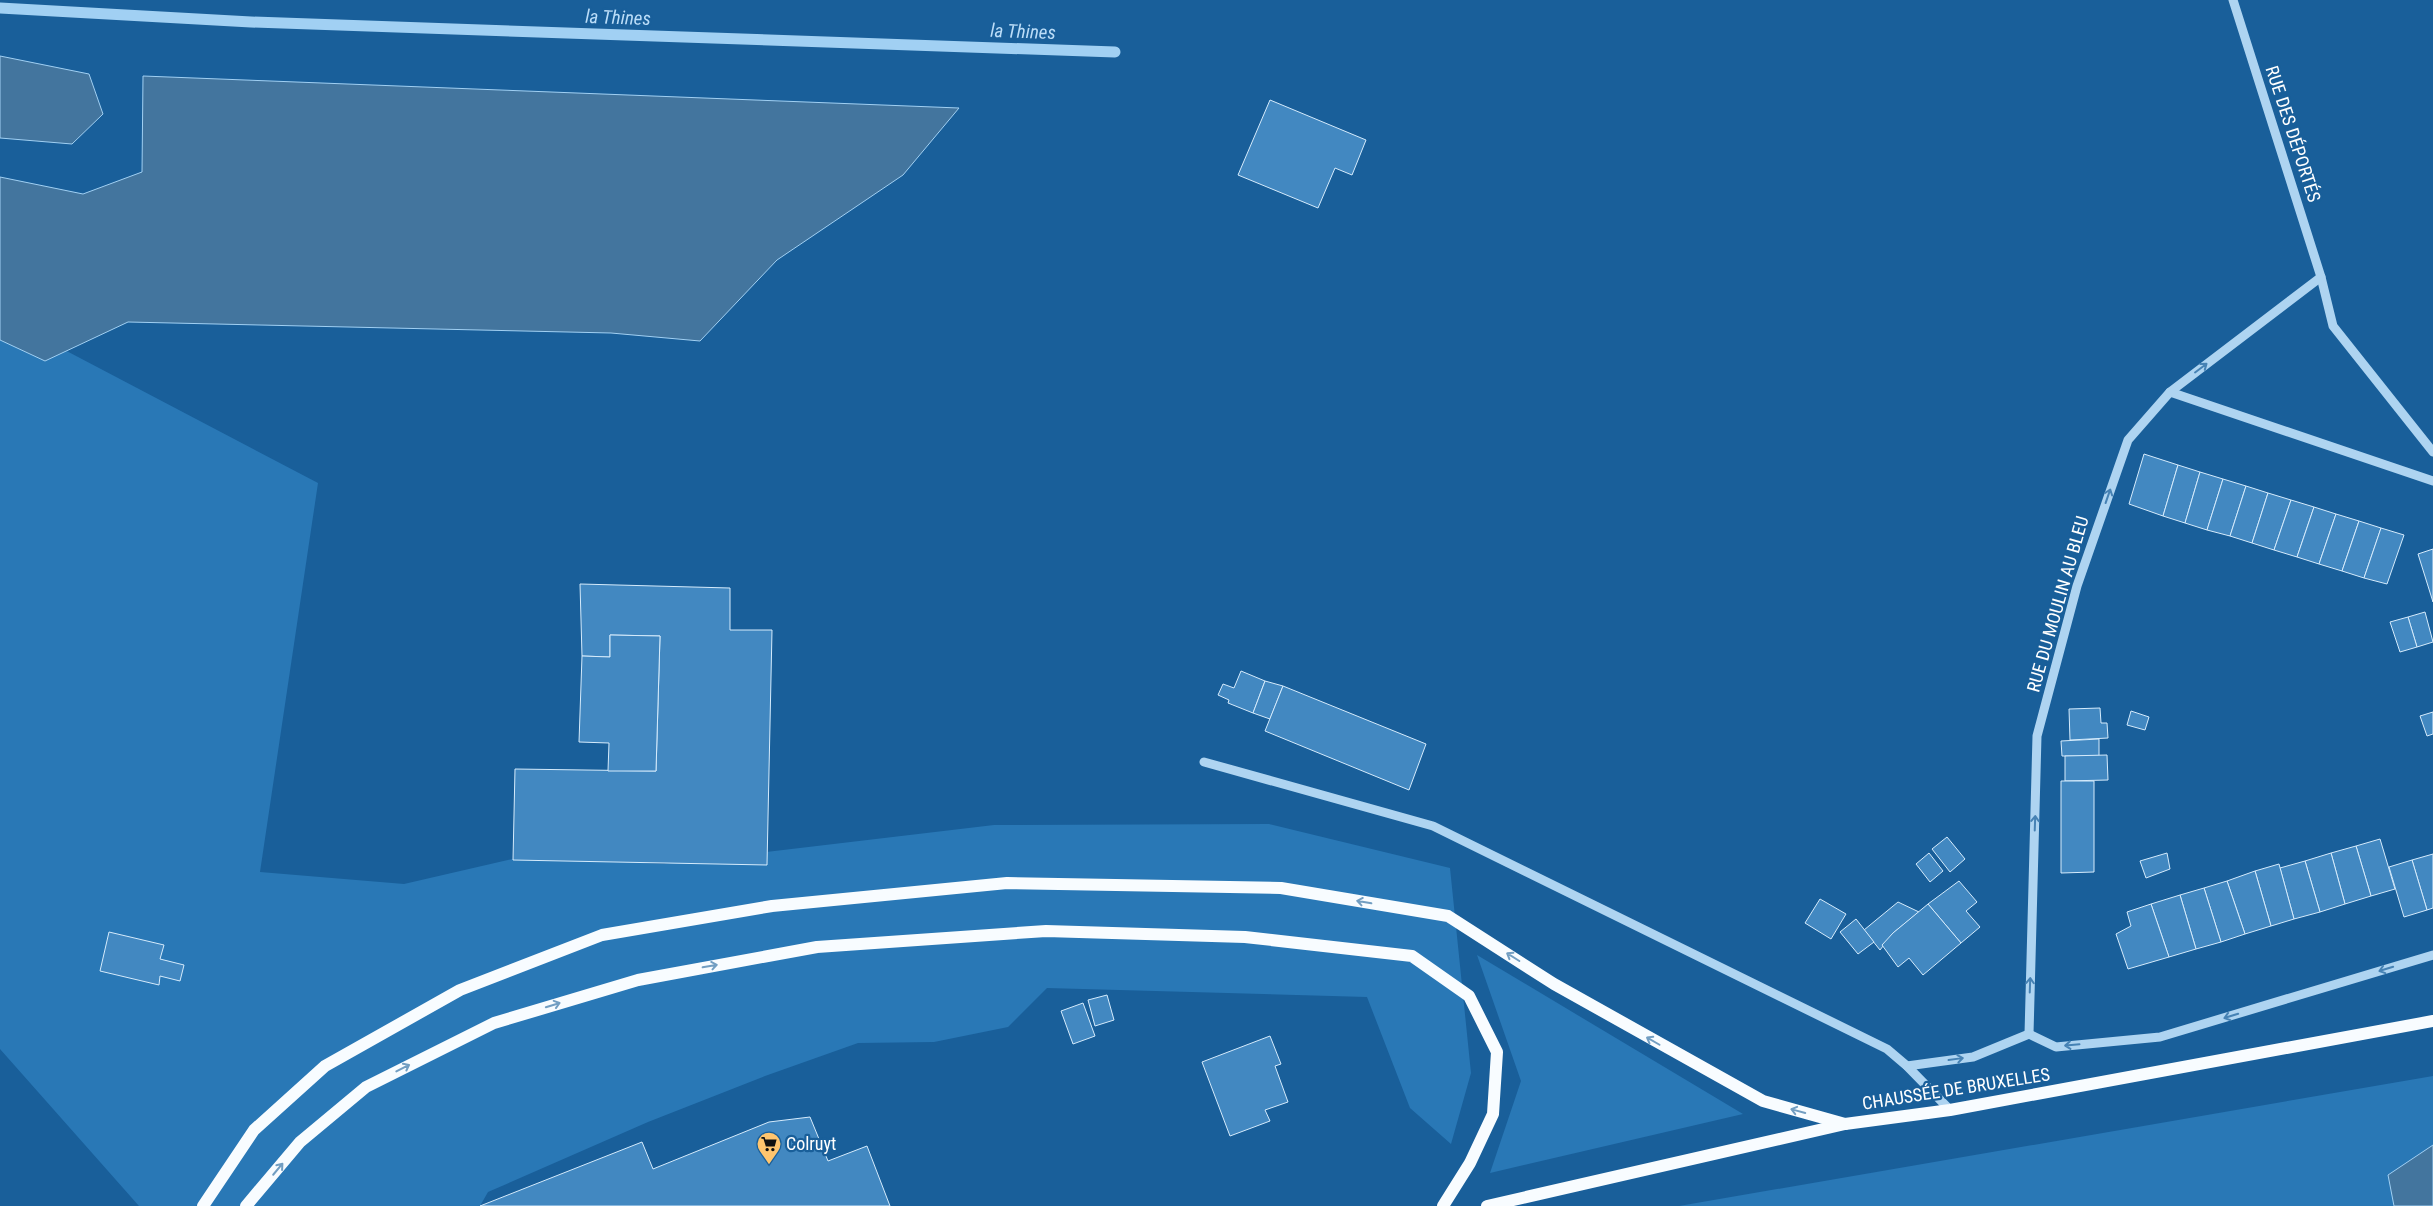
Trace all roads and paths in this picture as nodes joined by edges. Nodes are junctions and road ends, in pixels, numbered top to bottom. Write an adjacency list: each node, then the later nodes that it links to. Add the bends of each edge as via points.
1 (2233, 0): 2 (street, RUE DES DÉPORTÉS)
2 (2321, 277): 3 (street, RUE DU MOULIN AU BLEU, one-way to 2); 4 (street, RUE DES DÉPORTÉS, via 2333,326)
3 (2170, 392): 5 (street); 9 (street, RUE DU MOULIN AU BLEU, one-way to 3, via 2037,736 2077,586 2128,440)
4 (2433, 452)
5 (2433, 481)
6 (1204, 762): 10 (street, via 1433,826 1886,1049)
7 (2433, 955): 9 (street, CHAUSSÉE DE BRUXELLES, one-way to 9, via 2160,1037 2056,1047)
8 (2433, 1021): 11 (main road, CHAUSSÉE DE BRUXELLES)
9 (2029, 1034): 10 (street, one-way to 9, via 1973,1057)
10 (1908, 1066): 11 (street)
11 (1950, 1110): 12 (main road, CHAUSSÉE DE BRUXELLES)
12 (1845, 1124): 13 (main road, one-way to 13, via 1763,1101 1563,988 1448,916 1281,888 1007,883 772,906 602,935 460,990 324,1066 254,1130); 16 (main road, CHAUSSÉE DE BRUXELLES)
13 (203, 1206)
14 (246, 1206): 15 (main road, one-way to 15, via 300,1142 366,1087 494,1023 638,980 817,947 1046,931 1245,937 1412,956 1469,996 1497,1052 1493,1114 1470,1163)
15 (1443, 1206)
16 (1487, 1206)

